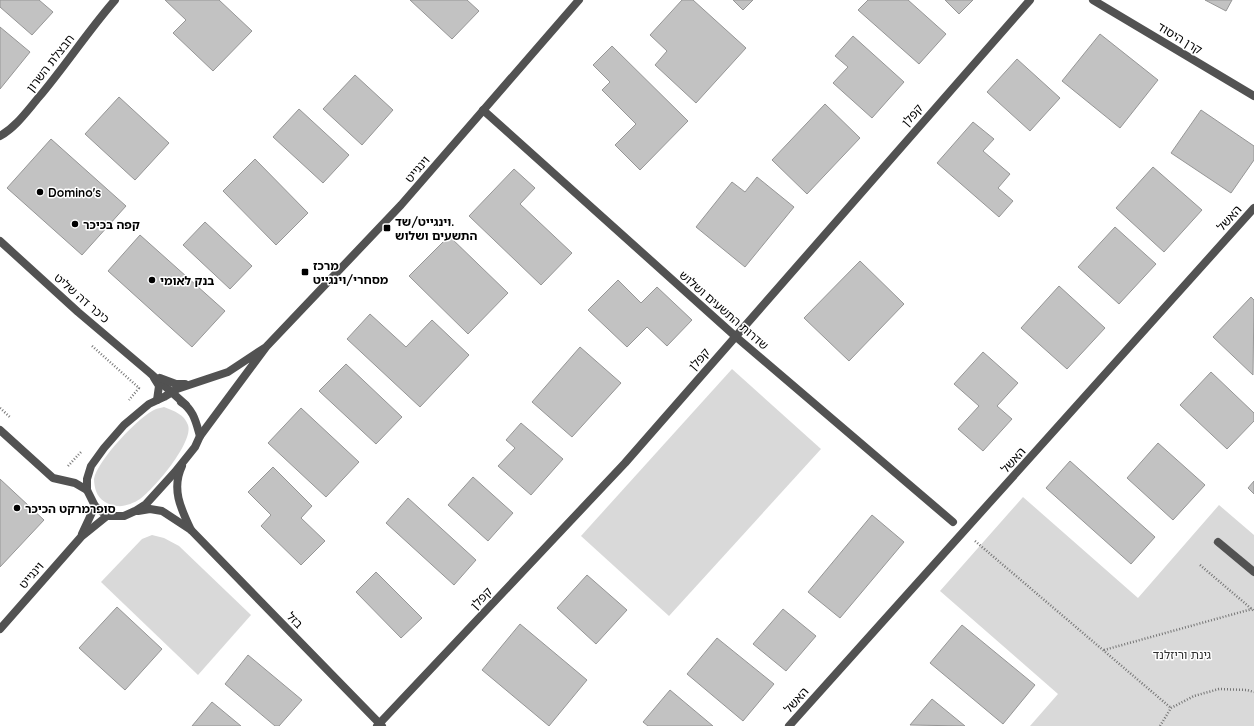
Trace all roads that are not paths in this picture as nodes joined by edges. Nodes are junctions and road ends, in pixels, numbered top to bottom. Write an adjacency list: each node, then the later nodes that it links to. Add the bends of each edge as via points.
1 (115, 0): 7 (street, חבצלת השרון, via 24,116)
2 (579, 0): 6 (street, וינגייט)
3 (1030, 0): 10 (street, קפלן)
4 (1093, 0): 5 (street, קרן היסוד)
5 (1254, 96)
6 (483, 110): 10 (street, שדרות התשעים ושלוש); 11 (street, וינגייט, via 400,205)
7 (0, 136)
8 (1254, 208): 31 (street, האשל)
9 (0, 241): 12 (street, כיכר דה שליט, via 78,312)
10 (735, 336): 24 (street, שדרות התשעים ושלוש); 30 (street, קפלן, via 625,463)
11 (266, 347): 13 (street, וינגייט, via 228,372); 18 (street, וינגייט)
12 (150, 372): 13 (street, כיכר דה שליט, via 176,384); 14 (street, כיכר דה שליט); 15 (street, כיכר דה שליט, via 159,386)
13 (192, 383): 14 (street, וינגייט)
14 (172, 392): 15 (street, וינגייט); 16 (street, כיכר דה שליט)
15 (161, 399): 16 (street, via 175,399); 20 (street, וינגייט, via 148,404 124,425 104,448 91,466)
16 (186, 405): 18 (street, כיכר דה שליט, via 194,416)
17 (0, 430): 20 (street, via 53,478 76,483)
18 (200, 436): 19 (street, וינגייט)
19 (184, 460): 22 (street, וינגייט, via 146,504); 25 (street, בזל, via 178,482 178,502)
20 (87, 490): 21 (street)
21 (95, 506): 23 (street); 26 (street, וינגייט)
22 (135, 511): 23 (street, via 124,516); 25 (street, בזל, via 162,511)
23 (107, 516): 26 (street, וינגייט)
24 (953, 522)
25 (191, 530): 30 (street, בזל)
26 (81, 536): 29 (street, וינגייט)
27 (1218, 542): 28 (street)
28 (1254, 572)
29 (0, 629)
30 (380, 725)
31 (789, 726)

